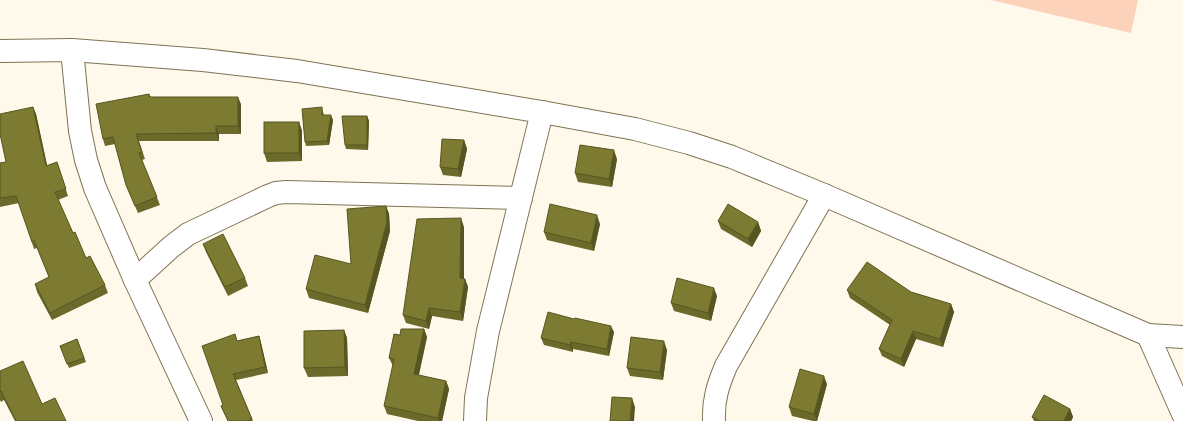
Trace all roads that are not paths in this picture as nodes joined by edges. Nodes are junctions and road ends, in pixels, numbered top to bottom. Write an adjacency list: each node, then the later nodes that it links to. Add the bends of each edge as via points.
1 (0, 50): 2 (street)
2 (72, 50): 3 (street, via 203,60 297,71); 6 (street, via 80,131 86,160 95,188)
3 (542, 112): 4 (street, via 635,129 689,143 732,157); 5 (street)
4 (824, 195): 7 (street); 12 (street, via 726,366 717,387 713,408)
5 (521, 198): 6 (street, via 276,193 188,234); 11 (street, via 488,331 476,398)
6 (135, 280): 10 (street)
7 (1148, 335): 8 (street); 9 (street)
8 (1183, 337)
9 (1183, 414)
10 (201, 421)
11 (475, 421)
12 (714, 421)

